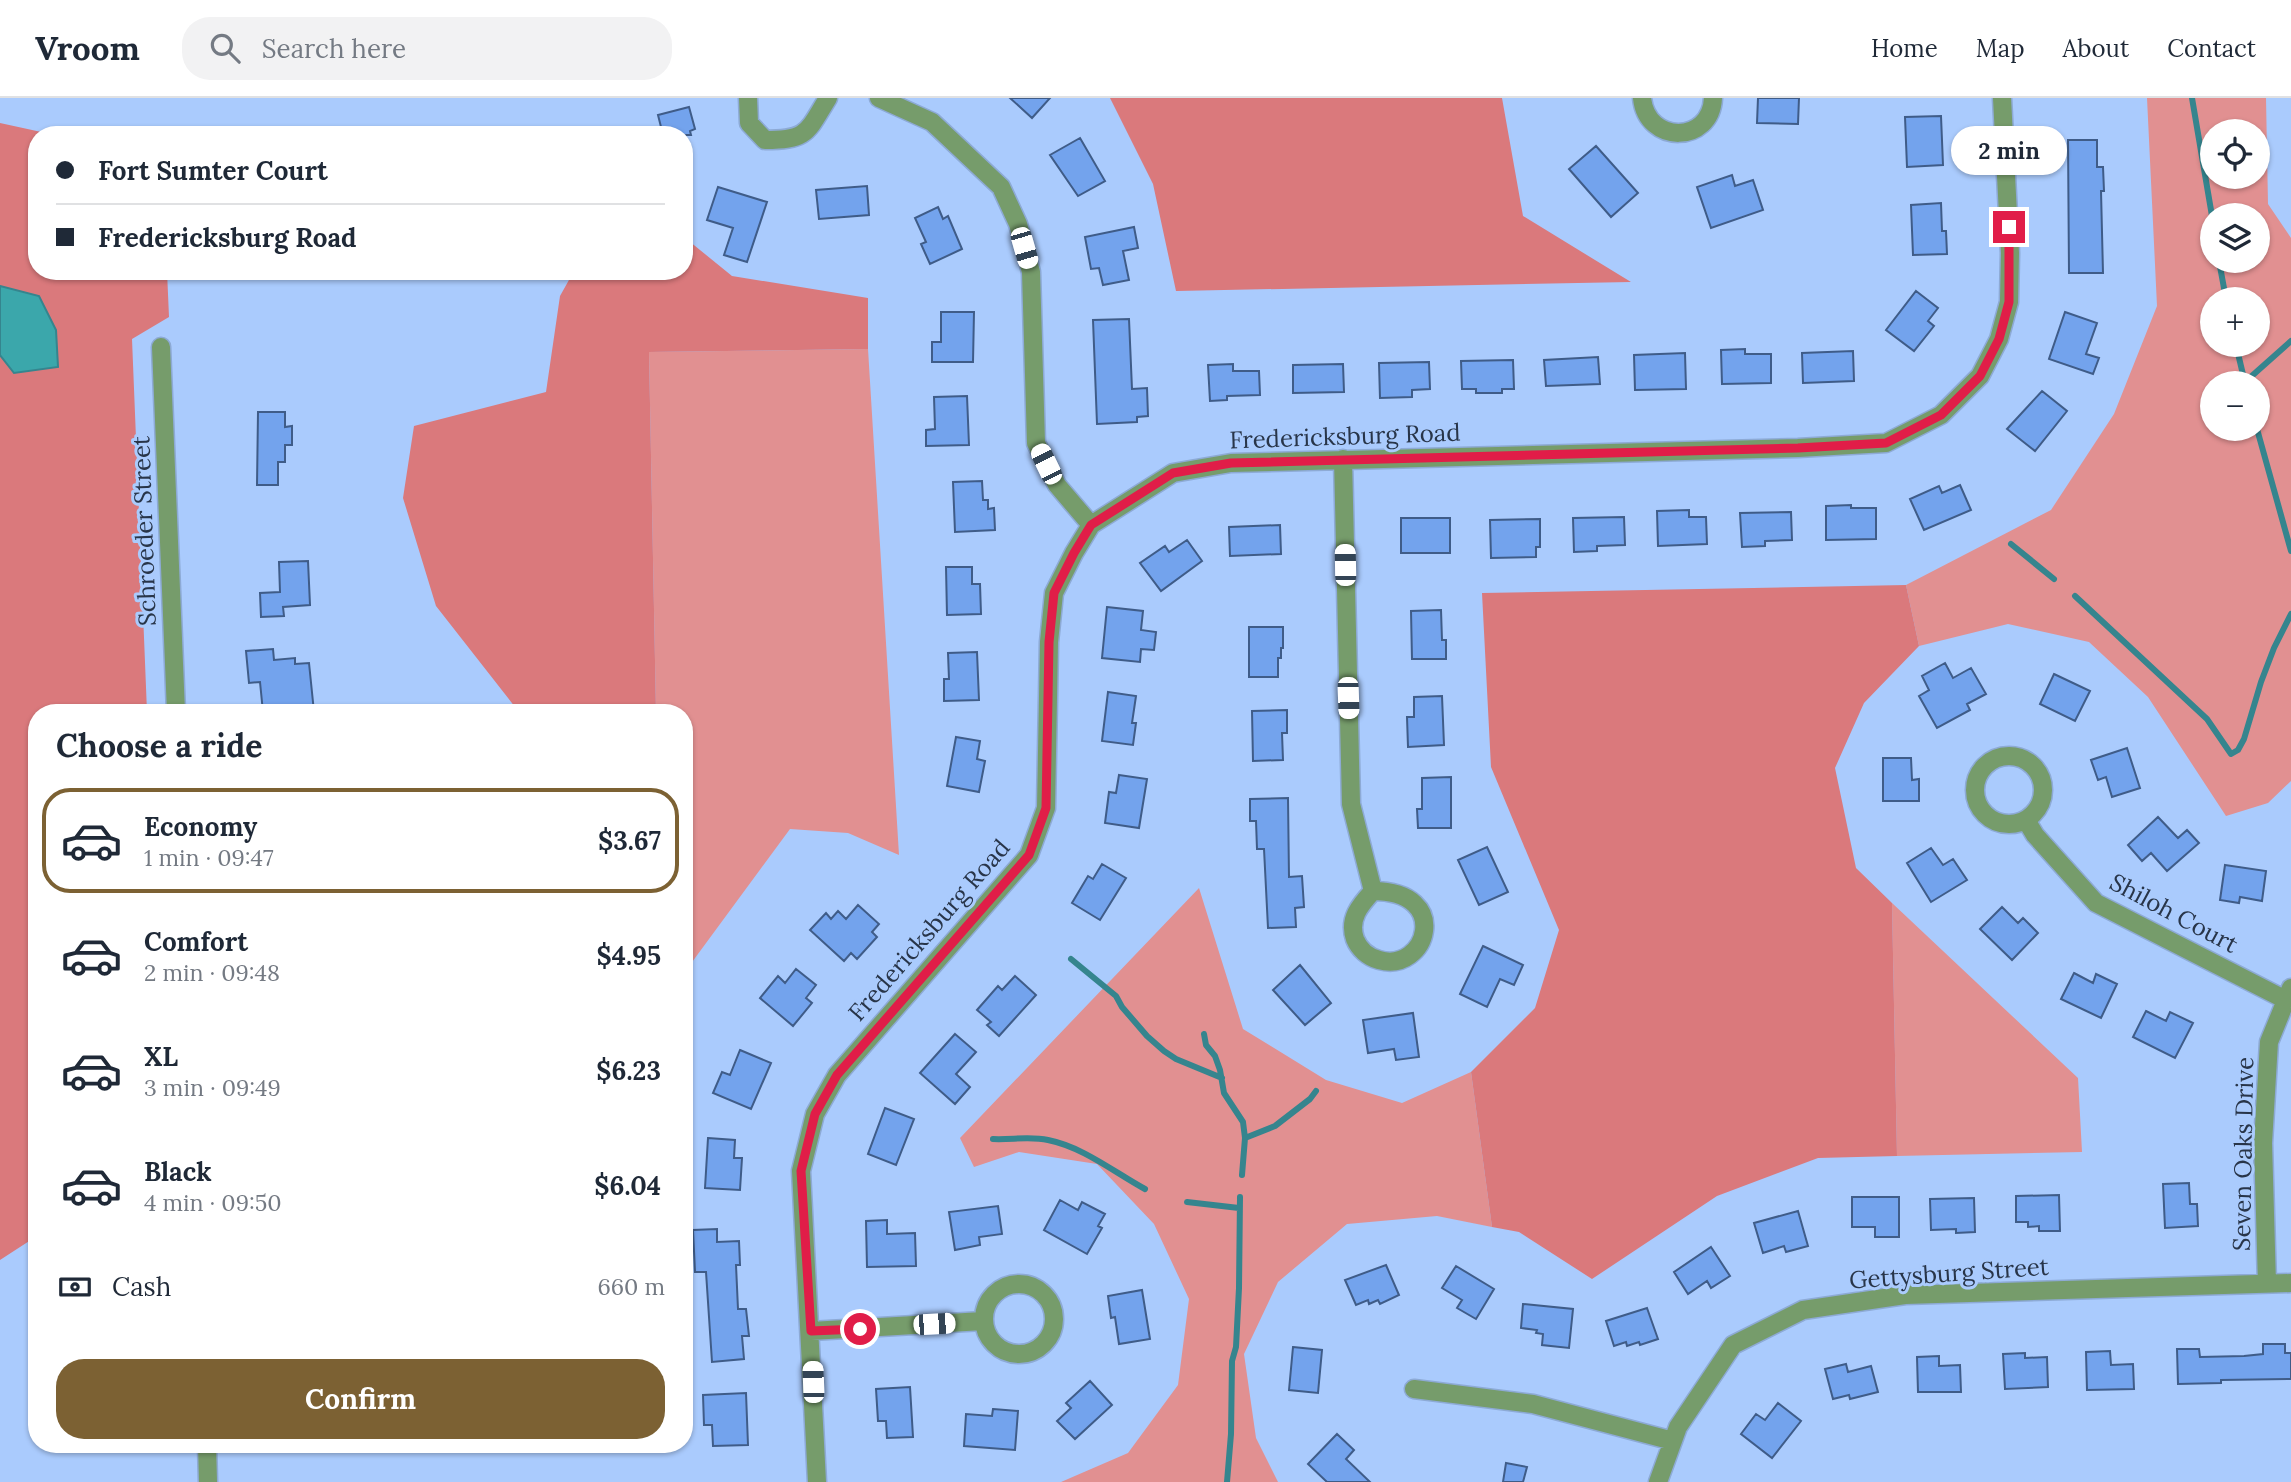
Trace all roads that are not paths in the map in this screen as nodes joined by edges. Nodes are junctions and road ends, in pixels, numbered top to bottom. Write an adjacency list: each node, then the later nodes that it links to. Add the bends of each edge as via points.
1 (748, 98): 2 (street, via 749,122 765,140 789,140 807,131)
2 (828, 98)
3 (879, 98): 9 (street, via 932,122 1001,187 1031,272 1036,443 1057,485)
4 (1642, 98): 5 (street, via 1643,110 1654,125 1670,133 1689,132 1705,121)
5 (1713, 98)
6 (2003, 98): 8 (street, Fredericksburg Road, via 2009,302 1999,339 1980,376 1941,415 1886,443)
7 (161, 347): 10 (street, Schroeder Street)
8 (1343, 459): 9 (street, Fredericksburg Road, via 1231,463 1173,473); 12 (street, via 1351,803)
9 (1091, 525): 17 (street, Fredericksburg Road, via 1054,593 1046,808 1029,855 837,1075 815,1114 801,1171)
10 (176, 704)
11 (2026, 820): 13 (street, Shiloh Court, via 2096,903)
12 (1373, 891): 12 (street, via 1357,909 1353,932 1364,953 1374,959 1398,961 1417,949 1424,927 1422,916 1409,897)
13 (2288, 994): 15 (street, Seven Oaks Drive, via 2269,1042 2263,1143)
14 (2291, 1283): 15 (street, Gettysburg Street)
15 (2267, 1284): 19 (street, Gettysburg Street, via 1905,1295 1802,1310 1733,1345)
16 (983, 1321): 16 (street, via 986,1333 1002,1351 1025,1354 1046,1342 1054,1320 1047,1299 1018,1284 989,1300); 17 (street)
17 (811, 1331): 22 (street, Fredericksburg Road)
18 (1414, 1389): 19 (street, via 1533,1404)
19 (1673, 1441): 23 (street, Gettysburg Street)
20 (207, 1453): 21 (street)
21 (208, 1482)
22 (817, 1482)
23 (1658, 1482)

